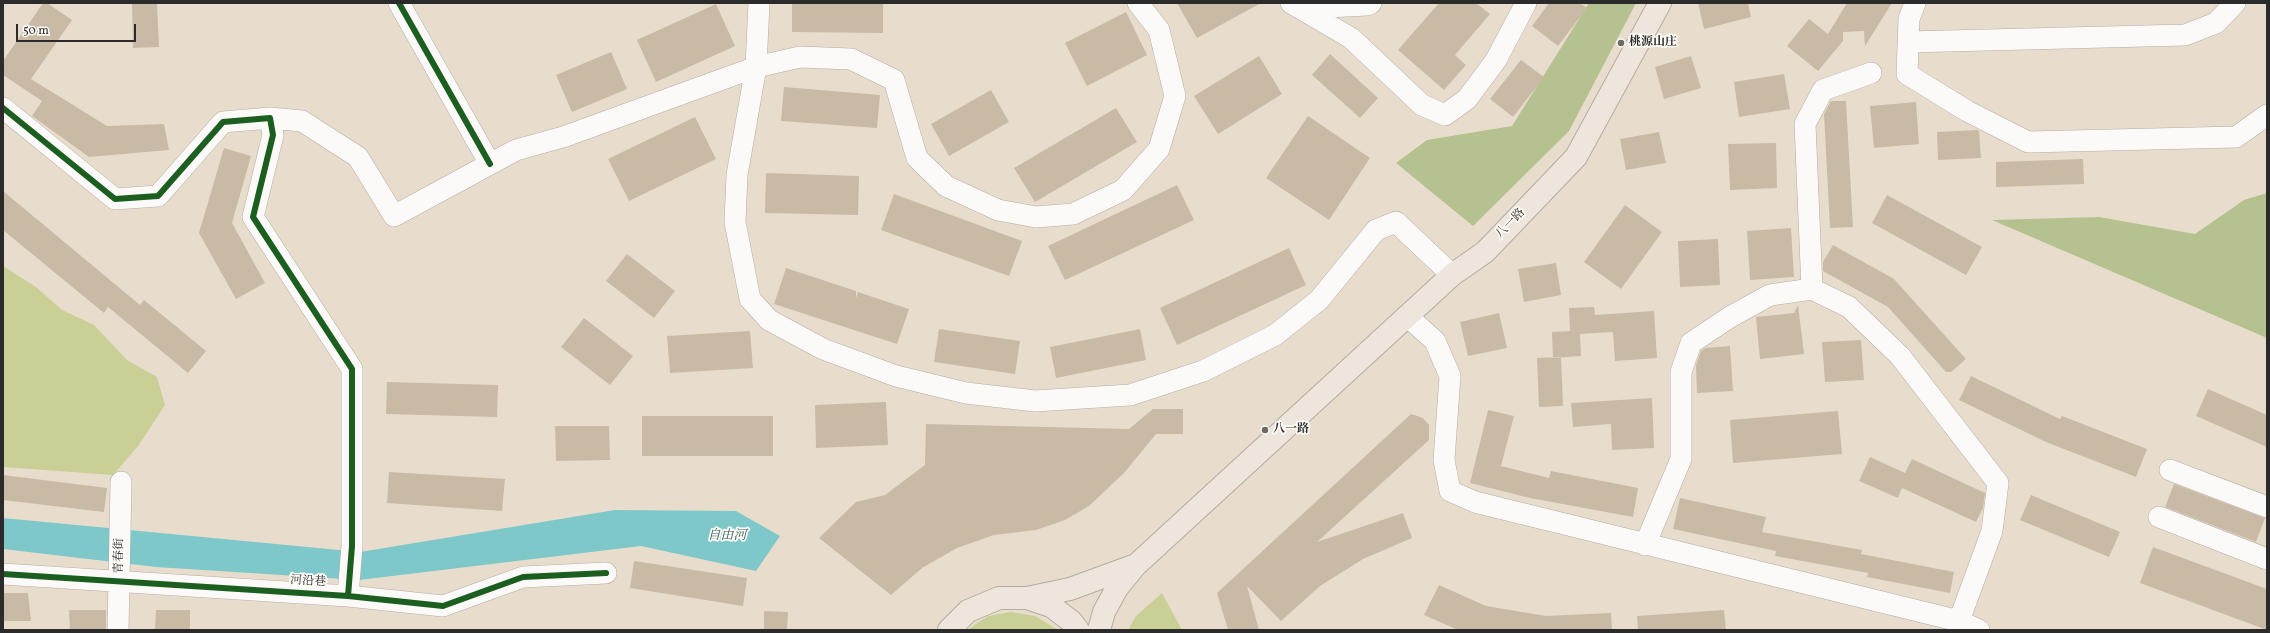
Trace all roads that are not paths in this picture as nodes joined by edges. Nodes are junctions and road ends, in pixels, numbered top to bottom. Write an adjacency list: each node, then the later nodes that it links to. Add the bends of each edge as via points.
1 (399, 3): 17 (street)
2 (759, 3): 12 (street)
3 (1138, 3): 12 (street, via 1159,30 1174,96 1159,149 1123,190 1073,214 1036,217 998,210 946,186 917,158 894,80 851,59 800,56)
4 (1291, 3): 7 (street, via 1351,38 1422,105 1445,115 1467,99 1496,60)
5 (1320, 3): 6 (street, via 1327,7)
6 (1371, 3)
7 (1526, 3)
8 (1660, 3): 18 (main road, 八一路, via 1576,157 1485,252)
9 (1915, 3): 11 (street, via 1909,19)
10 (2235, 3): 11 (street, via 2216,23 2185,35)
11 (1908, 42): 15 (street, via 1907,74 1967,111 2028,142 2236,137)
12 (756, 67): 17 (street, via 563,137 516,150); 18 (street, via 737,175 735,222 750,299 769,320 823,349 896,376 966,394 1035,401 1130,394 1203,371 1275,335 1318,300 1376,230 1396,222)
13 (1871, 73): 19 (street, via 1823,90 1805,124)
14 (3, 108): 16 (street, via 115,199 158,196 223,122)
15 (2267, 115)
16 (270, 118): 17 (street, via 302,121 358,157 394,216); 31 (street, via 273,136 253,217 352,369)
17 (490, 164)
18 (1452, 275): 20 (main road, 八一路)
19 (1812, 289): 25 (street, via 1770,296 1730,316 1691,343 1681,372 1681,460); 33 (street, via 1849,307 1900,356 1998,484 1992,531)
20 (1406, 316): 25 (street, via 1435,341 1450,376 1444,460 1450,490 1475,502); 27 (main road, 八一路)
21 (2170, 470): 23 (street)
22 (121, 482): 30 (street, 青春街)
23 (2267, 507)
24 (2159, 517): 26 (street)
25 (1645, 545): 33 (street)
26 (2267, 559)
27 (1135, 566): 32 (main road, via 1070,589); 37 (main road, 八一路, via 1117,588 1104,612)
28 (606, 573): 31 (street, 河沿巷, via 523,576 443,606)
29 (3, 574): 30 (street, 河沿巷)
30 (119, 576): 31 (street, 河沿巷); 34 (street, 青春街)
31 (350, 590)
32 (1027, 598): 35 (main road, via 999,598 968,611); 36 (main road, via 1052,606)
33 (1959, 621): 38 (street)
34 (118, 630)
35 (949, 630)
36 (1078, 630)
37 (1099, 630)
38 (1979, 630)

